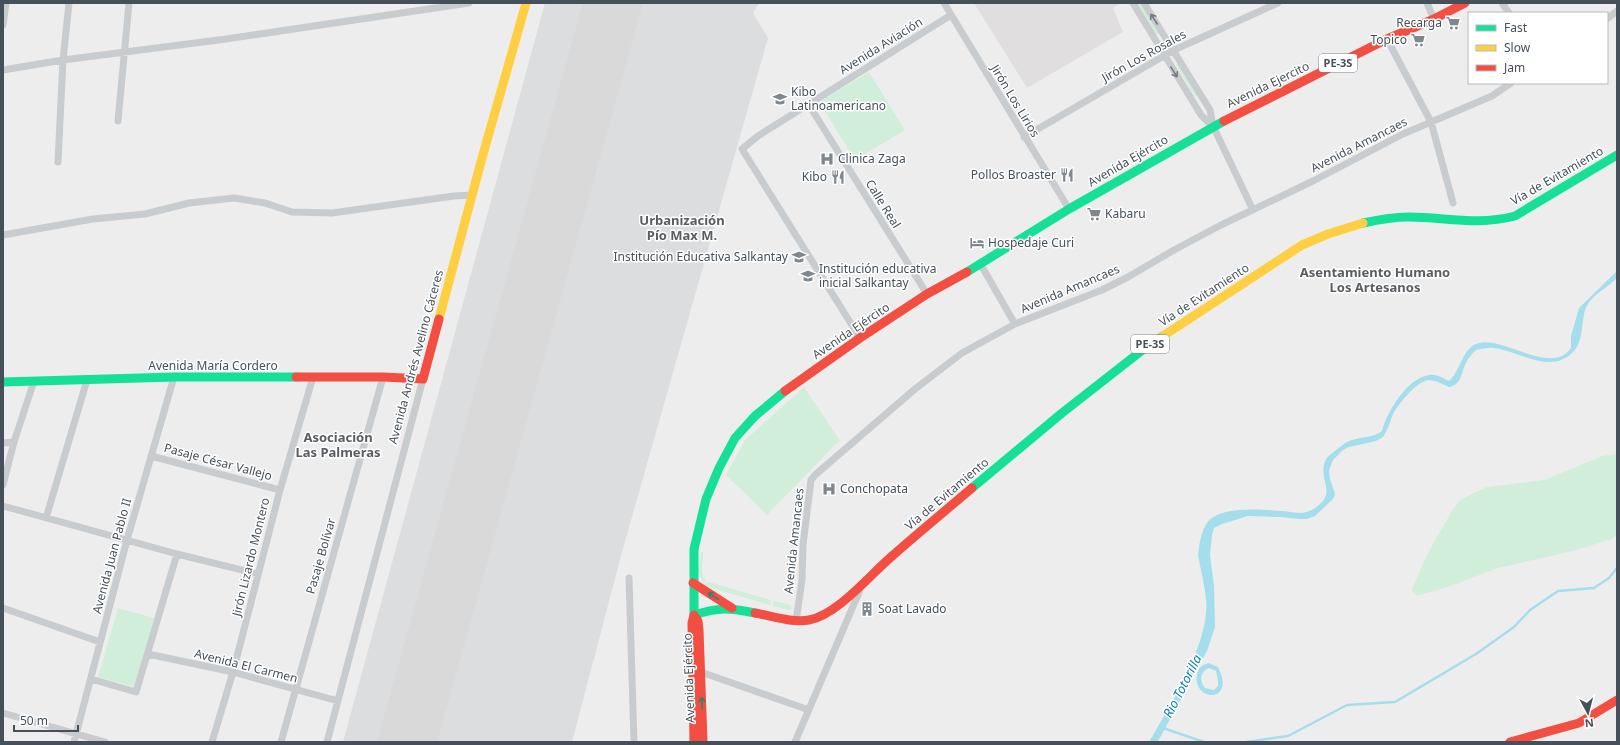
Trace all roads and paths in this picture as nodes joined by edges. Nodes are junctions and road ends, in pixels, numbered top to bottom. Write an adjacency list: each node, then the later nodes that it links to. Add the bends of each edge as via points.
1 (6, 3): 18 (street)
2 (69, 3): 23 (street)
3 (129, 3): 21 (street)
4 (469, 3): 21 (street)
5 (526, 3): 33 (main road, Avenida Andrés Avelino Cáceres)
6 (944, 3): 15 (street, Jirón Los Lirios)
7 (1133, 3): 22 (street)
8 (1144, 3): 20 (street, one-way to 8)
9 (1278, 3): 20 (street, Jirón Los Rosales)
10 (1427, 3): 17 (street)
11 (1465, 3): 17 (main road, Avenida Ejercito / PE-3S)
12 (1502, 3): 14 (street)
13 (1617, 11): 16 (street)
14 (1508, 12)
15 (951, 14): 26 (street, Avenida Aviación); 30 (street, Jirón Los Lirios)
16 (1608, 18)
17 (1434, 19): 19 (main road, Avenida Ejercito / PE-3S)
18 (3, 25)
19 (1387, 39): 28 (street); 29 (main road, Avenida Ejercito / PE-3S)
20 (1174, 50): 22 (street, Jirón Los Rosales); 29 (street, via 1210,110)
21 (125, 52): 23 (street); 27 (street)
22 (1164, 56): 29 (street, one-way to 29, via 1201,115); 30 (street, Jirón Los Rosales)
23 (63, 60): 24 (street); 32 (street)
24 (3, 70)
25 (1510, 84): 28 (street, Avenida Amancaes, via 1492,96)
26 (809, 105): 39 (street, Calle Real); 41 (street, Avenida Aviación, via 758,136 742,149)
27 (118, 120)
28 (1431, 122): 34 (street); 36 (street, Avenida Amancaes)
29 (1212, 126): 35 (main road, Avenida Ejército / PE-3S); 36 (street)
30 (1024, 137): 35 (street, Jirón Los Lirios)
31 (1617, 155): 61 (main road, Vía de Evitamiento / PE-3S, via 1515,216 1482,222 1408,217 1382,219 1328,233 1302,245 1145,348 1062,413)
32 (58, 162)
33 (472, 195): 37 (street, via 332,213 292,212 265,203 234,198 189,202 145,214 93,219); 45 (main road, Avenida Andrés Avelino Cáceres)
34 (1453, 203)
35 (1069, 209): 38 (main road, Avenida Ejército / PE-3S)
36 (1253, 210): 40 (street, Avenida Amancaes, via 1102,290)
37 (3, 235)
38 (981, 265): 39 (main road, Avenida Ejército / PE-3S); 40 (street)
39 (927, 294): 41 (main road, Avenida Ejército / PE-3S)
40 (1015, 324): 65 (street, Avenida Amancaes, via 962,353 915,389 811,480)
41 (860, 338): 60 (main road, Avenida Ejército / PE-3S, via 787,389 755,416 735,438 706,499 694,549)
42 (174, 377): 43 (main road, Avenida María Cordero); 46 (main road, Avenida María Cordero); 51 (street, Avenida Juan Pablo II)
43 (313, 377): 44 (main road, Avenida María Cordero); 53 (street, Jirón Lizardo Montero)
44 (383, 377): 45 (main road, Avenida María Cordero); 71 (street, Pasaje Bolívar)
45 (423, 379): 73 (street, Avenida Andrés Avelino Cáceres)
46 (87, 380): 47 (main road, Avenida María Cordero); 55 (street)
47 (34, 381): 48 (main road, Avenida María Cordero); 49 (street)
48 (3, 382)
49 (14, 442): 50 (street); 52 (street)
50 (3, 443)
51 (151, 456): 53 (street, Pasaje César Vallejo); 56 (street, Avenida Juan Pablo II)
52 (3, 485)
53 (280, 490): 58 (street, Jirón Lizardo Montero)
54 (3, 508): 55 (street)
55 (46, 518): 56 (street)
56 (126, 540): 57 (street); 66 (street, Avenida Juan Pablo II)
57 (177, 554): 58 (street); 67 (street)
58 (258, 574): 68 (street, Jirón Lizardo Montero)
59 (629, 578): 82 (street)
60 (693, 583): 63 (main road, Vía de Evitamiento / PE-3S, one-way to 60); 64 (main road, Avenida Ejército)
61 (862, 584): 65 (main road, Vía de Evitamiento / PE-3S, via 836,608 822,616); 74 (street)
62 (3, 608): 66 (street)
63 (732, 608): 64 (main road, Vía de Evitamiento / PE-3S, via 713,609); 65 (main road, Vía de Evitamiento / PE-3S)
64 (694, 615): 69 (main road, Avenida Ejército, via 698,621); 83 (main road, Avenida Ejército)
65 (796, 621)
66 (100, 642): 70 (street, Avenida Juan Pablo II)
67 (148, 654): 68 (street, Avenida El Carmen); 70 (street, via 136,692)
68 (233, 672): 71 (street, Avenida El Carmen); 79 (street, Jirón Lizardo Montero)
69 (701, 672): 74 (street); 84 (main road, Avenida Ejército, one-way to 69)
70 (91, 679): 76 (street, Avenida Juan Pablo II)
71 (295, 689): 73 (street, Avenida El Carmen); 80 (street, Pasaje Bolívar)
72 (1617, 700): 86 (main road, via 1579,723)
73 (338, 701): 81 (street, Avenida Andrés Avelino Cáceres)
74 (809, 710): 85 (street)
75 (3, 713): 76 (street)
76 (76, 734): 77 (street, Avenida Juan Pablo II); 78 (street)
77 (74, 742)
78 (105, 742)
79 (212, 742)
80 (281, 742)
81 (327, 742)
82 (634, 742)
83 (694, 742)
84 (703, 742)
85 (794, 742)
86 (1510, 742)

